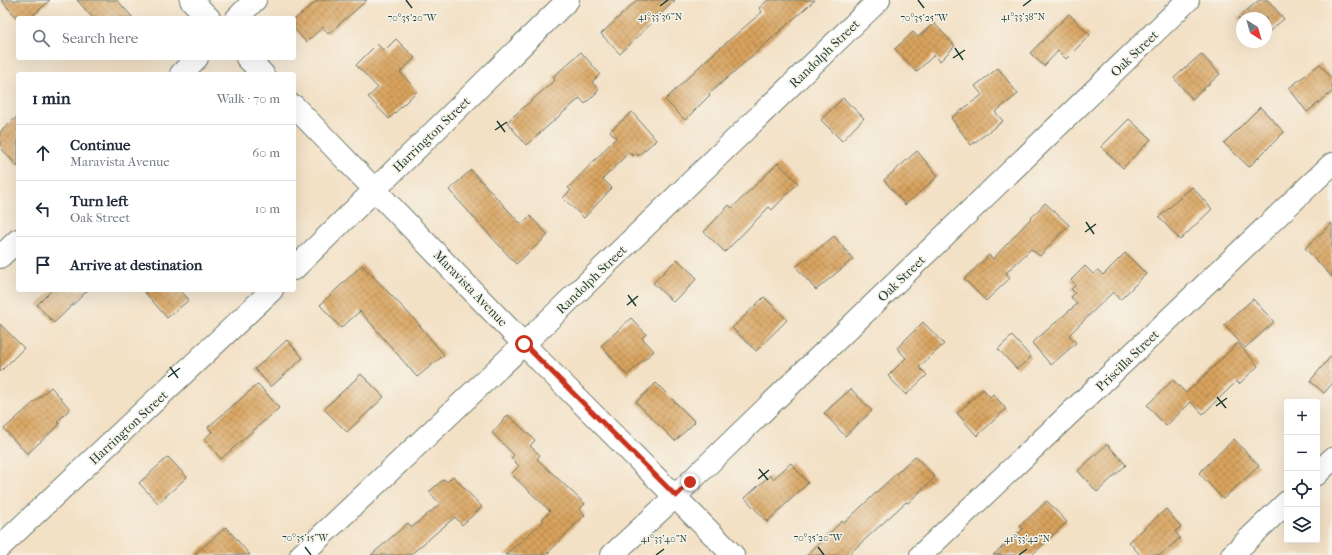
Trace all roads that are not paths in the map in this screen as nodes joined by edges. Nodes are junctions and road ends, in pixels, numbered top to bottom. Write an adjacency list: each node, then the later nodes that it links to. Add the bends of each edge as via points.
1 (191, 0): 6 (street)
2 (255, 0): 7 (street)
3 (568, 0): 14 (street, Harrington Street)
4 (879, 0): 19 (street, Randolph Street)
5 (1188, 0): 22 (street, Oak Street)
6 (207, 16)
7 (239, 16)
8 (195, 60): 10 (street)
9 (250, 60): 11 (street)
10 (183, 72)
11 (261, 72)
12 (296, 108): 14 (street, Maravista Avenue)
13 (1332, 164): 28 (street, Priscilla Street)
14 (375, 190): 17 (street, Harrington Street); 19 (street, Maravista Avenue)
15 (16, 242): 16 (street)
16 (0, 257)
17 (296, 267)
18 (270, 292): 24 (street, Harrington Street)
19 (524, 344): 22 (street, Maravista Avenue); 25 (street, Randolph Street)
20 (1332, 459): 21 (street)
21 (1320, 471)
22 (676, 496): 26 (street, Oak Street); 27 (street, Maravista Avenue)
23 (1284, 505): 29 (street)
24 (0, 547)
25 (301, 555)
26 (612, 555)
27 (733, 555)
28 (921, 555)
29 (1232, 555)

